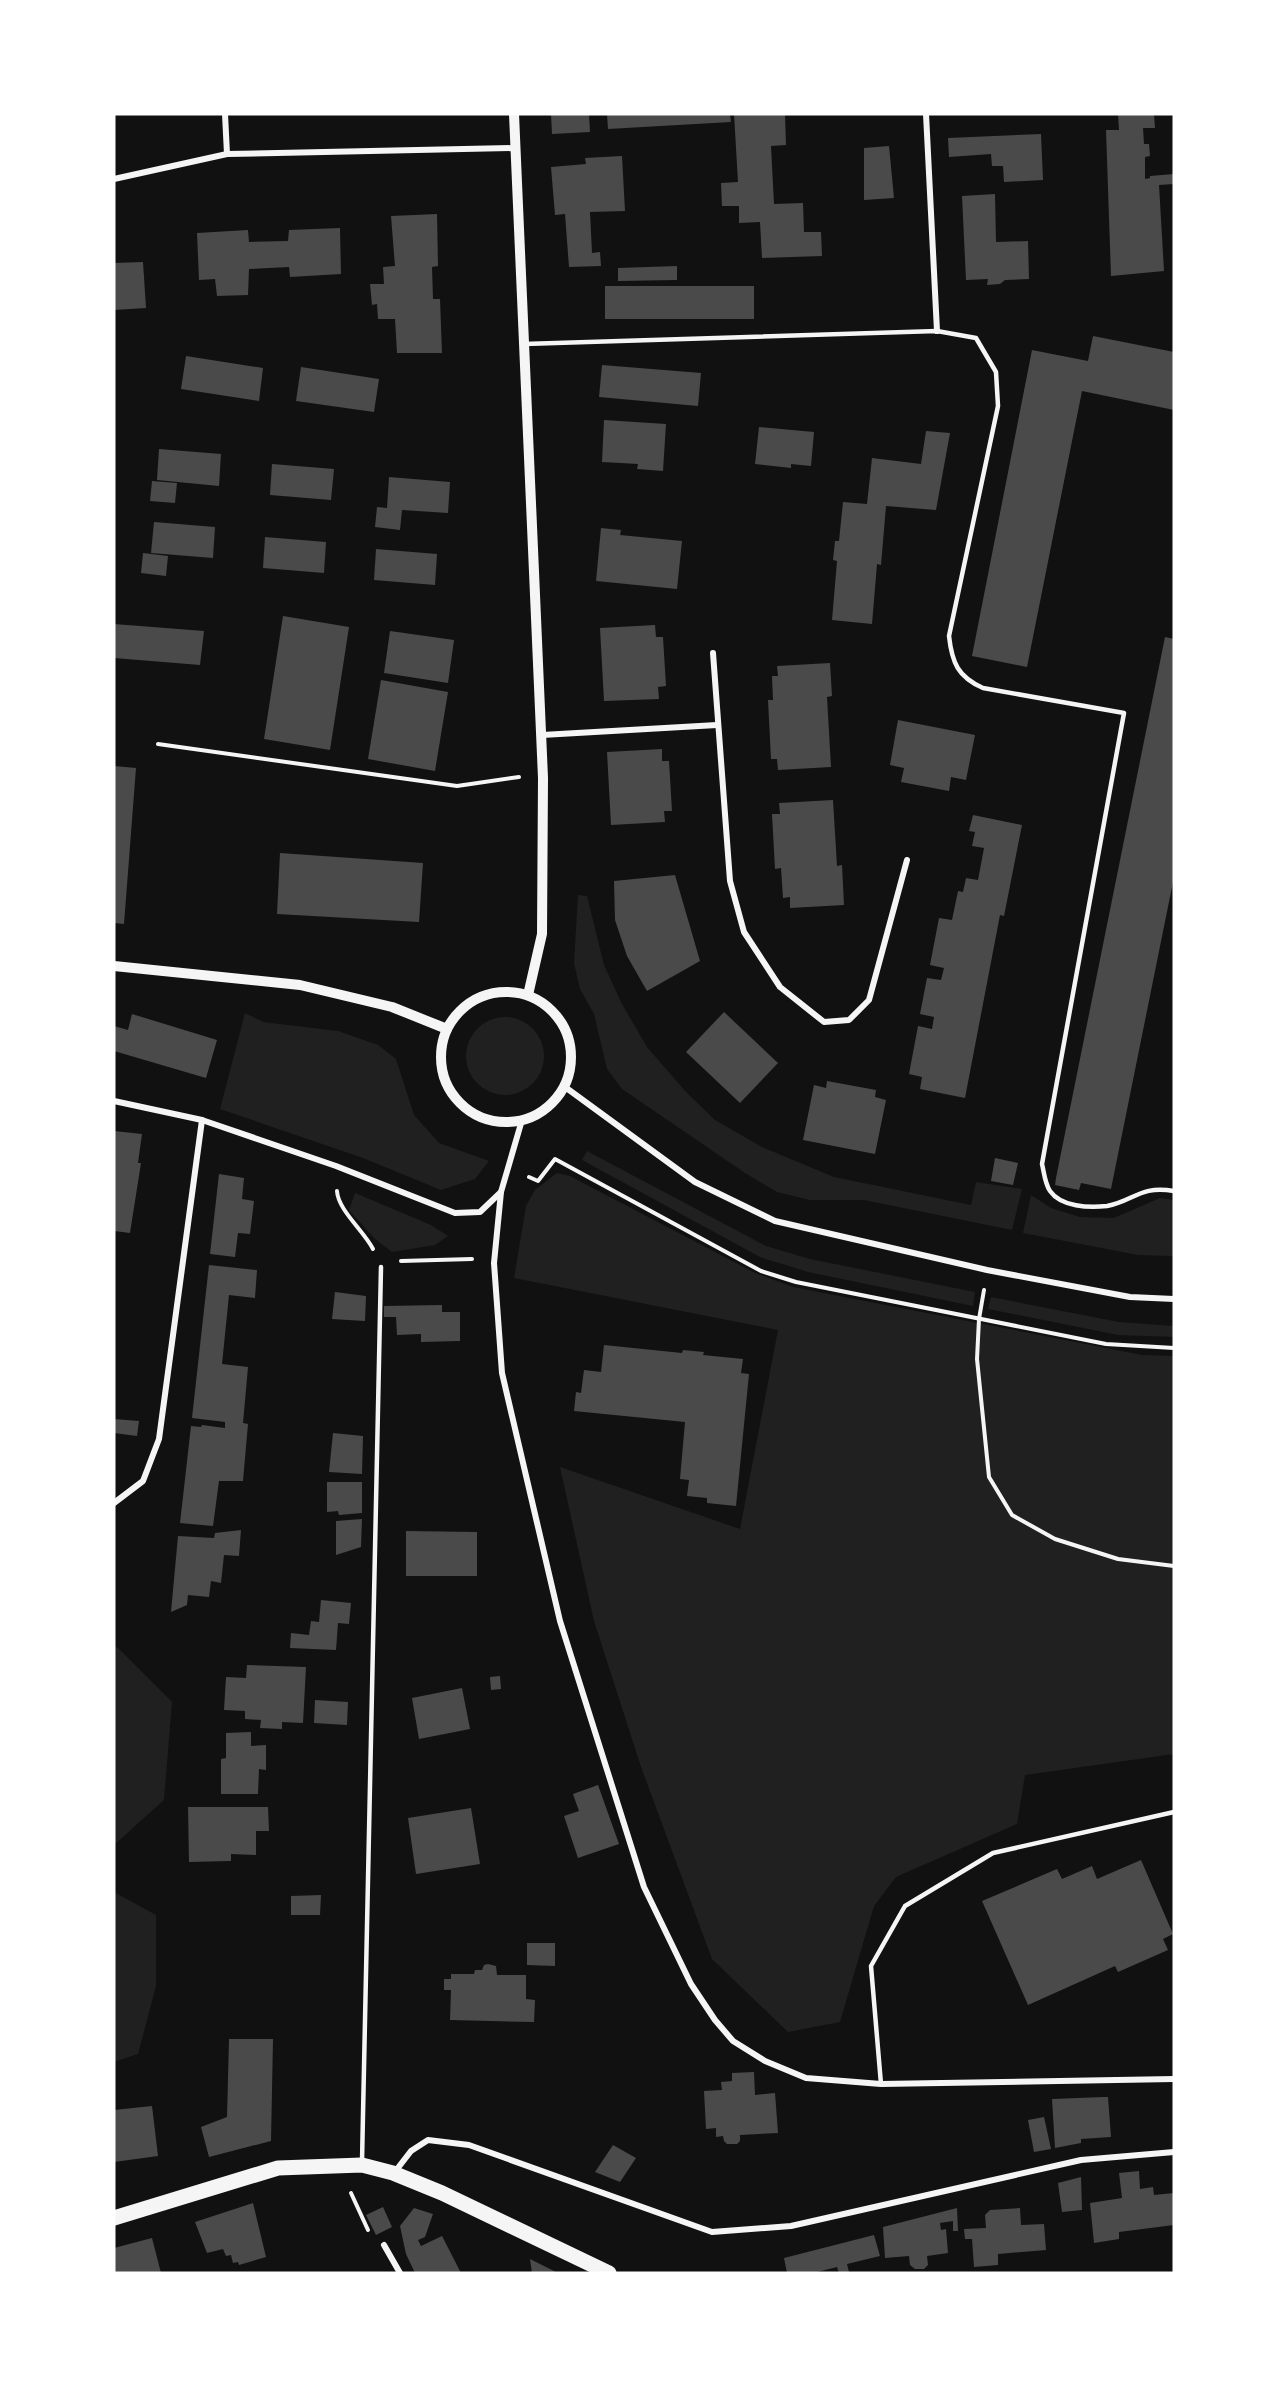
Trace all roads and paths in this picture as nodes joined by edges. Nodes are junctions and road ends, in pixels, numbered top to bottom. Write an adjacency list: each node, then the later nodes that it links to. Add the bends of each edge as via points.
1 (225, 114): 5 (street)
2 (514, 114): 4 (street)
3 (926, 114): 7 (street)
4 (515, 148): 5 (street); 8 (street)
5 (227, 154): 6 (street)
6 (114, 179)
7 (937, 331): 8 (lane); 24 (lane, via 976,338 996,372 998,406 949,636 951,657 966,681 983,688 1124,713 1041,1164 1049,1191 1075,1206 1108,1206 1141,1192)
8 (523, 344): 11 (street)
9 (713, 653): 10 (street)
10 (717, 725): 11 (street); 14 (street, via 730,881 744,932 780,987 824,1022 849,1020 869,1000)
11 (542, 735): 13 (street)
12 (158, 744): 13 (path, via 457,786)
13 (543, 778): 16 (street, via 542,934)
14 (907, 860)
15 (114, 966): 17 (street, via 300,985 392,1007)
16 (528, 995): 17 (street, via 511,991 477,998 463,1007); 18 (street, via 558,1016 567,1032 572,1050)
17 (447, 1029): 21 (street, via 441,1053 442,1071 456,1098 481,1117 501,1122)
18 (565, 1087): 21 (street, via 554,1102); 28 (street, via 695,1182 774,1221 987,1270 1130,1297)
19 (114, 1101): 20 (street)
20 (202, 1120): 22 (street); 31 (street, via 159,1439 142,1481)
21 (522, 1120): 23 (street)
22 (336, 1166): 25 (street, via 455,1213 480,1212); 27 (path, via 337,1199 369,1240)
23 (508, 1167): 25 (street); 29 (path, via 538,1181 555,1160 760,1271 796,1282)
24 (1174, 1191)
25 (501, 1192): 26 (street)
26 (494, 1258): 27 (path, via 404,1260); 35 (street, via 502,1373 521,1463 560,1621 644,1887 690,1984 734,2041 765,2061 806,2078)
27 (381, 1267): 37 (lane)
28 (1174, 1299)
29 (979, 1319): 30 (path, via 1106,1344); 32 (path, via 977,1359 989,1478 1012,1515 1055,1539 1118,1559)
30 (1174, 1348)
31 (114, 1503)
32 (1174, 1566)
33 (1174, 1812): 35 (lane, via 993,1853 905,1906 871,1966)
34 (1174, 2079): 35 (street)
35 (881, 2084)
36 (1174, 2152): 38 (street, via 1081,2160 791,2226 711,2232 469,2145 428,2140 411,2151)
37 (362, 2165): 38 (main road); 41 (main road, via 278,2168)
38 (393, 2173): 44 (main road)
39 (354, 2201): 40 (path)
40 (361, 2216)
41 (114, 2218)
42 (384, 2245): 43 (street)
43 (400, 2273)
44 (609, 2273)

